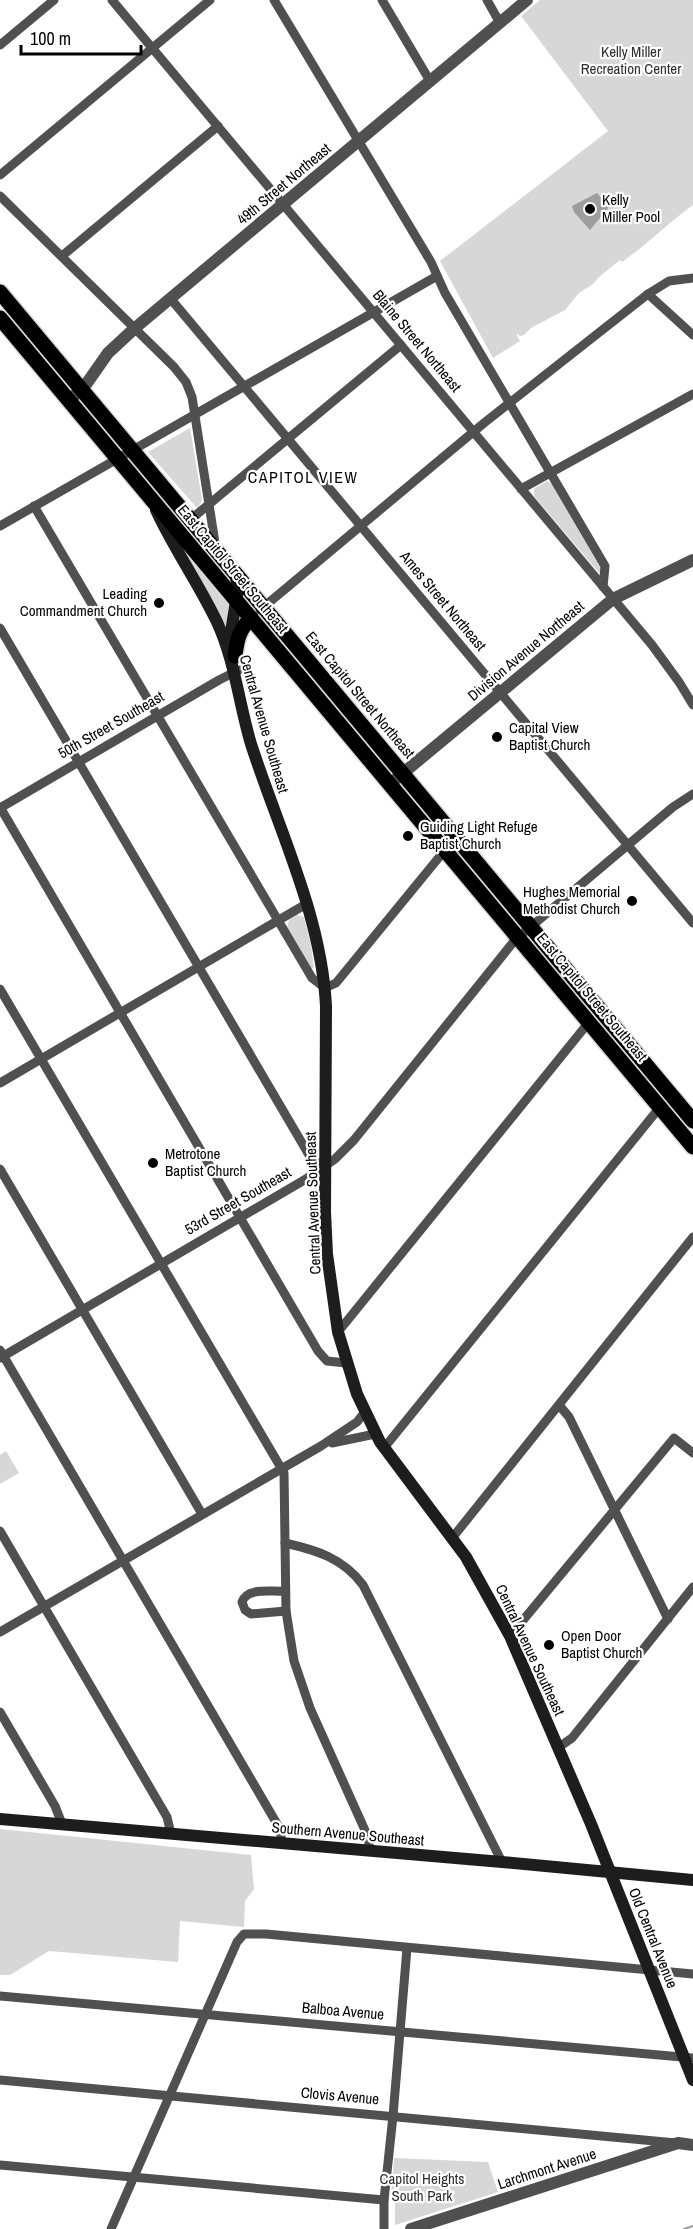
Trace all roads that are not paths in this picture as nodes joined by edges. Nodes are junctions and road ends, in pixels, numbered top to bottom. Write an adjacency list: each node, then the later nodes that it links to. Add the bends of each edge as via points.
1 (54, 0): 9 (street)
2 (112, 0): 10 (street, Blaine Street Northeast)
3 (210, 0): 10 (street)
4 (274, 0): 13 (street)
5 (382, 0): 11 (street)
6 (487, 0): 8 (street)
7 (527, 0): 8 (street, 49th Street Northeast)
8 (500, 23): 11 (street, 49th Street Northeast)
9 (0, 45)
10 (152, 48): 12 (street, Blaine Street Northeast); 14 (street)
11 (430, 81): 13 (street, 49th Street Northeast)
12 (218, 126): 16 (street, Blaine Street Northeast); 17 (street)
13 (359, 141): 16 (street, 49th Street Northeast); 18 (street)
14 (0, 175)
15 (0, 196): 17 (street)
16 (283, 204): 22 (street, 49th Street Northeast); 23 (street, Blaine Street Northeast)
17 (62, 256): 25 (street)
18 (437, 276): 23 (street); 32 (street)
19 (693, 278): 21 (street, via 669,281)
20 (0, 292): 29 (main road, East Capitol Street Northeast)
21 (648, 294): 26 (street); 32 (street)
22 (170, 298): 25 (street, 49th Street Northeast); 28 (street, Ames Street Northeast)
23 (374, 312): 27 (street, Blaine Street Northeast); 28 (street)
24 (0, 318): 31 (main road, East Capitol Street Southeast)
25 (135, 328): 29 (street, 49th Street Northeast, via 108,353); 33 (street, via 181,375 189,388)
26 (693, 335)
27 (401, 345): 34 (street, Blaine Street Northeast); 35 (street)
28 (244, 386): 33 (street); 35 (street, Ames Street Northeast)
29 (81, 389): 31 (street, 49th Street Northeast); 36 (main road, East Capitol Street Northeast)
30 (693, 394): 37 (street)
31 (69, 401): 36 (main road, East Capitol Street Southeast)
32 (510, 402): 34 (street); 37 (street)
33 (195, 414): 36 (street); 40 (street)
34 (473, 432): 38 (street, Blaine Street Northeast); 44 (street)
35 (288, 439): 40 (street); 44 (street, Ames Street Northeast)
36 (124, 454): 39 (main road, East Capitol Street Southeast); 41 (street); 42 (main road, East Capitol Street Northeast)
37 (550, 472): 38 (street); 48 (street, via 605,566)
38 (521, 489): 48 (street, Blaine Street Northeast)
39 (148, 496): 50 (main road, East Capitol Street Southeast); 54 (main road, Central Avenue Southeast, via 217,622)
40 (210, 503): 42 (street); 45 (street)
41 (34, 506): 43 (street); 57 (street)
42 (190, 520): 45 (main road, East Capitol Street Northeast)
43 (0, 526)
44 (361, 526): 51 (street); 55 (street, Ames Street Northeast)
45 (216, 551): 47 (main road, East Capitol Street Northeast)
46 (693, 560): 49 (street, Division Avenue Northeast)
47 (235, 572): 50 (main road); 51 (main road, East Capitol Street Northeast)
48 (603, 587): 49 (street, Blaine Street Northeast)
49 (613, 599): 55 (street, Division Avenue Northeast); 56 (street, Blaine Street Northeast, via 666,663)
50 (237, 601): 52 (main road, East Capitol Street Southeast); 54 (main road, via 230,638)
51 (264, 608): 52 (street); 59 (main road, East Capitol Street Northeast)
52 (251, 618): 54 (main road, via 238,635); 60 (main road, East Capitol Street Southeast)
53 (0, 628): 58 (street)
54 (235, 666): 57 (street, 50th Street Southeast); 65 (main road, Central Avenue Southeast, via 249,737)
55 (500, 692): 59 (street, Division Avenue Northeast); 63 (street, Ames Street Northeast)
56 (693, 705)
57 (158, 716): 58 (street, 50th Street Southeast); 66 (street)
58 (79, 762): 62 (street, 50th Street Southeast); 69 (street)
59 (402, 774): 60 (street, Division Avenue Northeast); 68 (main road, East Capitol Street Northeast)
60 (390, 784): 64 (main road, East Capitol Street Southeast)
61 (693, 794): 63 (street, 53rd Street Southeast)
62 (0, 807): 72 (street)
63 (628, 844): 67 (street, Ames Street Northeast); 68 (street, 53rd Street Southeast)
64 (445, 850): 68 (main road, East Capitol Street Southeast); 70 (street, via 336,984)
65 (308, 903): 66 (street); 70 (main road, Central Avenue Southeast)
66 (277, 921): 69 (street); 70 (street, via 309,974)
67 (693, 922)
68 (524, 932): 73 (main road, East Capitol Street Southeast); 77 (main road, East Capitol Street Northeast); 79 (street, 53rd Street Southeast, via 354,1140)
69 (199, 967): 72 (street); 79 (street, via 312,1160)
70 (325, 988): 79 (main road, Central Avenue Southeast)
71 (0, 989): 74 (street)
72 (121, 1012): 74 (street); 81 (street)
73 (589, 1022): 76 (main road, East Capitol Street Southeast); 85 (street)
74 (41, 1059): 75 (street); 83 (street)
75 (0, 1083)
76 (660, 1107): 78 (main road, East Capitol Street Southeast); 92 (street)
77 (693, 1121)
78 (693, 1147)
79 (325, 1167): 81 (street, 53rd Street Southeast); 85 (main road, Central Avenue Southeast, via 327,1254)
80 (0, 1169): 84 (street)
81 (239, 1218): 83 (street, 53rd Street Southeast); 87 (street, via 320,1354 327,1361)
82 (693, 1237): 88 (street)
83 (160, 1264): 84 (street, 53rd Street Southeast); 94 (street)
84 (82, 1309): 86 (street, 53rd Street Southeast); 96 (street)
85 (338, 1332): 87 (main road, Central Avenue Southeast)
86 (1, 1354): 100 (street)
87 (346, 1363): 89 (main road, Central Avenue Southeast)
88 (559, 1405): 95 (street, via 569,1417); 98 (street)
89 (364, 1413): 90 (main road, Central Avenue Southeast); 91 (street)
90 (375, 1434): 91 (street); 92 (main road, Central Avenue Southeast)
91 (321, 1446): 94 (street)
92 (384, 1448): 98 (main road, Central Avenue Southeast)
93 (693, 1453): 95 (street, via 674,1438)
94 (281, 1468): 96 (street); 99 (street, via 285,1482)
95 (615, 1510): 105 (street); 107 (street)
96 (202, 1514): 100 (street)
97 (0, 1531): 103 (street)
98 (453, 1537): 107 (main road, Central Avenue Southeast)
99 (285, 1543): 102 (street); 115 (street, via 333,1558 363,1585)
100 (123, 1560): 103 (street); 113 (street, via 280,1829)
101 (693, 1587): 105 (street)
102 (285, 1591): 104 (street); 104 (street, via 253,1592 242,1602 251,1614)
103 (45, 1606): 106 (street); 112 (street, via 167,1817)
104 (286, 1611): 114 (street, via 302,1686 364,1828)
105 (668, 1619): 109 (street, via 572,1738)
106 (0, 1632)
107 (510, 1636): 109 (main road, Central Avenue Southeast)
108 (0, 1713): 111 (street, via 56,1806)
109 (559, 1747): 116 (main road, Central Avenue Southeast)
110 (0, 1819): 111 (main road, Southern Avenue Southeast)
111 (62, 1824): 112 (main road, Southern Avenue Southeast)
112 (171, 1834): 113 (main road, Southern Avenue Southeast)
113 (282, 1844): 114 (main road, Southern Avenue Southeast)
114 (370, 1851): 115 (main road, Southern Avenue Southeast)
115 (502, 1862): 116 (main road, Southern Avenue Southeast)
116 (611, 1874): 117 (main road, Southern Avenue Southeast); 119 (main road, Old Central Avenue)
117 (693, 1880)
118 (407, 1948): 119 (street); 122 (street, via 246,1933 238,1939); 123 (street)
119 (649, 1969): 120 (street); 124 (main road, Old Central Avenue)
120 (693, 1974)
121 (0, 1996): 122 (street, Balboa Avenue)
122 (204, 2014): 123 (street, Balboa Avenue); 127 (street)
123 (401, 2031): 124 (street, Balboa Avenue); 128 (street)
124 (688, 2057): 126 (main road, Old Central Avenue)
125 (0, 2080): 127 (street, Clovis Avenue)
126 (693, 2080)
127 (170, 2096): 128 (street, Clovis Avenue); 132 (street)
128 (393, 2116): 129 (street, Clovis Avenue); 133 (street)
129 (678, 2143): 130 (street, Larchmont Avenue); 136 (street, Larchmont Avenue)
130 (693, 2145)
131 (0, 2165): 132 (street)
132 (134, 2177): 133 (street); 134 (street)
133 (384, 2199): 135 (street)
134 (111, 2229)
135 (384, 2229)
136 (411, 2229)

